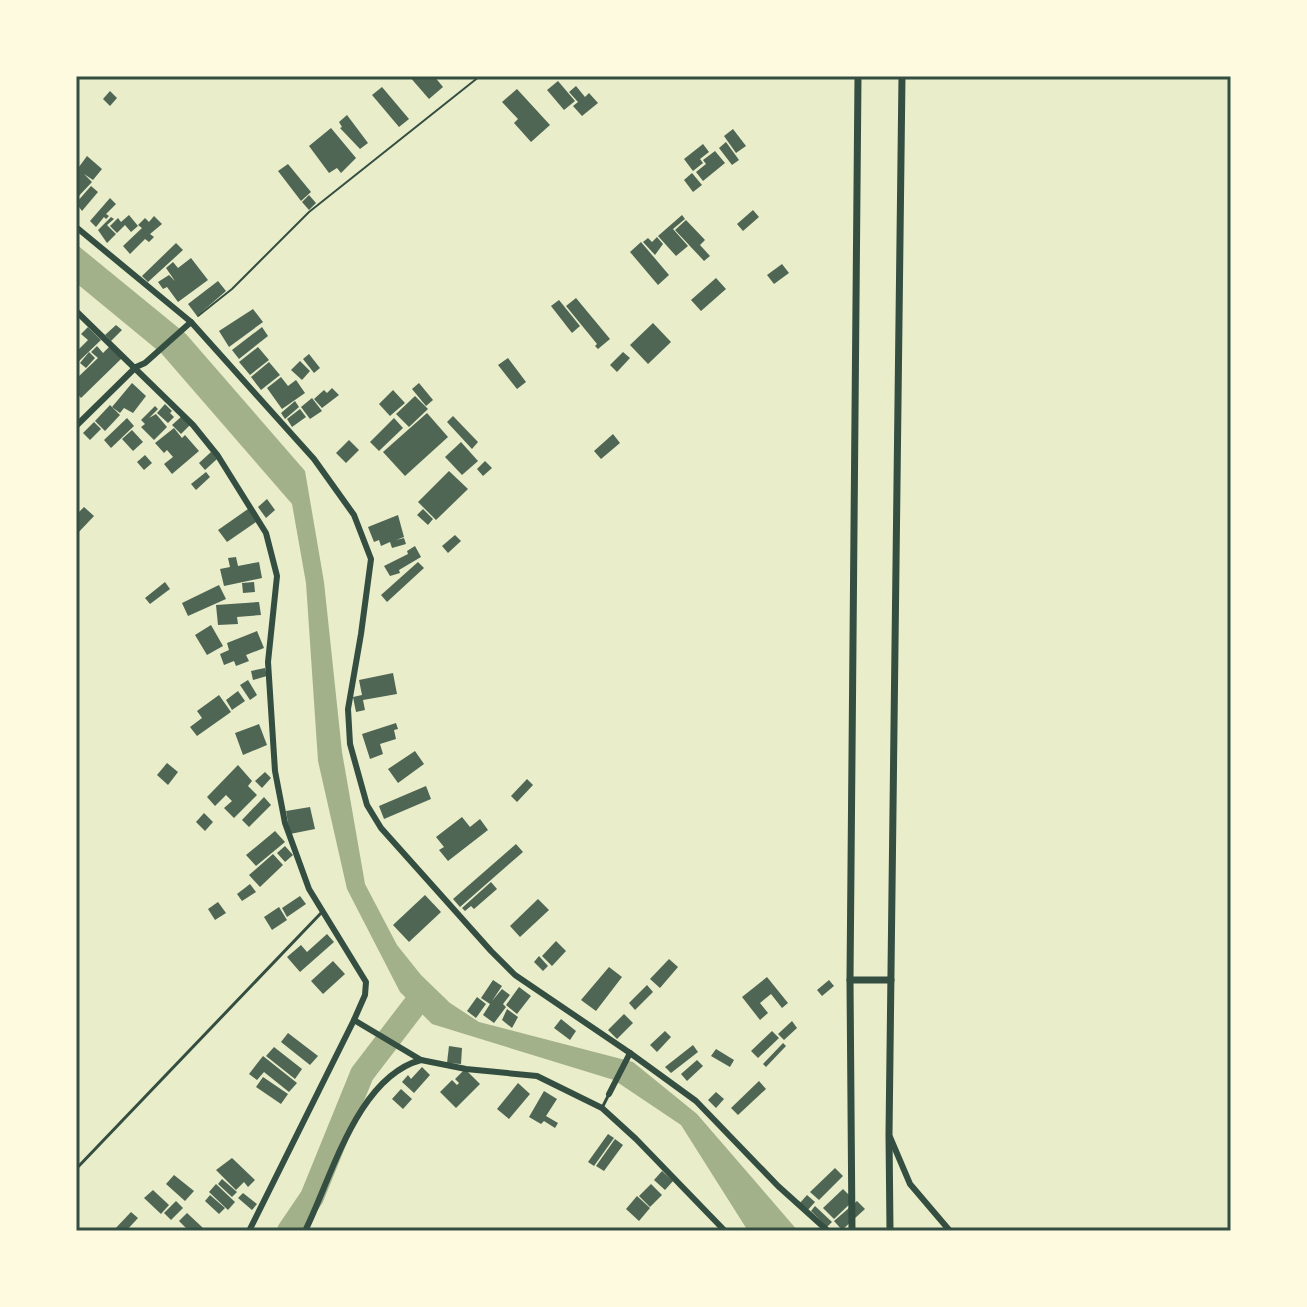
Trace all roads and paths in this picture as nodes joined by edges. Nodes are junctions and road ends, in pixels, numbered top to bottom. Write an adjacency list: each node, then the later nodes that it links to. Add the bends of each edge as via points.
1 (480, 76): 6 (path, via 309,212)
2 (858, 76): 10 (street)
3 (902, 76): 11 (street)
4 (76, 227): 6 (street)
5 (76, 311): 7 (street)
6 (191, 322): 7 (street); 13 (street, via 314,459 363,533 371,559 348,709 350,744 373,817 515,975)
7 (136, 367): 8 (street); 9 (street, via 218,456 266,533 277,576 268,662 275,771 291,845)
8 (76, 426)
9 (322, 911): 12 (street, via 366,982); 18 (lane)
10 (850, 980): 11 (street); 23 (street)
11 (891, 980): 17 (street)
12 (354, 1020): 14 (street); 19 (street)
13 (629, 1055): 15 (street); 22 (street, via 696,1101)
14 (421, 1060): 16 (street, via 537,1076); 20 (street, via 399,1068 372,1097 344,1142)
15 (609, 1094): 16 (lane)
16 (602, 1108): 21 (street)
17 (889, 1135): 24 (street); 25 (street, via 910,1184)
18 (76, 1169)
19 (249, 1231)
20 (305, 1231)
21 (725, 1231)
22 (828, 1231)
23 (852, 1231)
24 (890, 1231)
25 (950, 1231)

